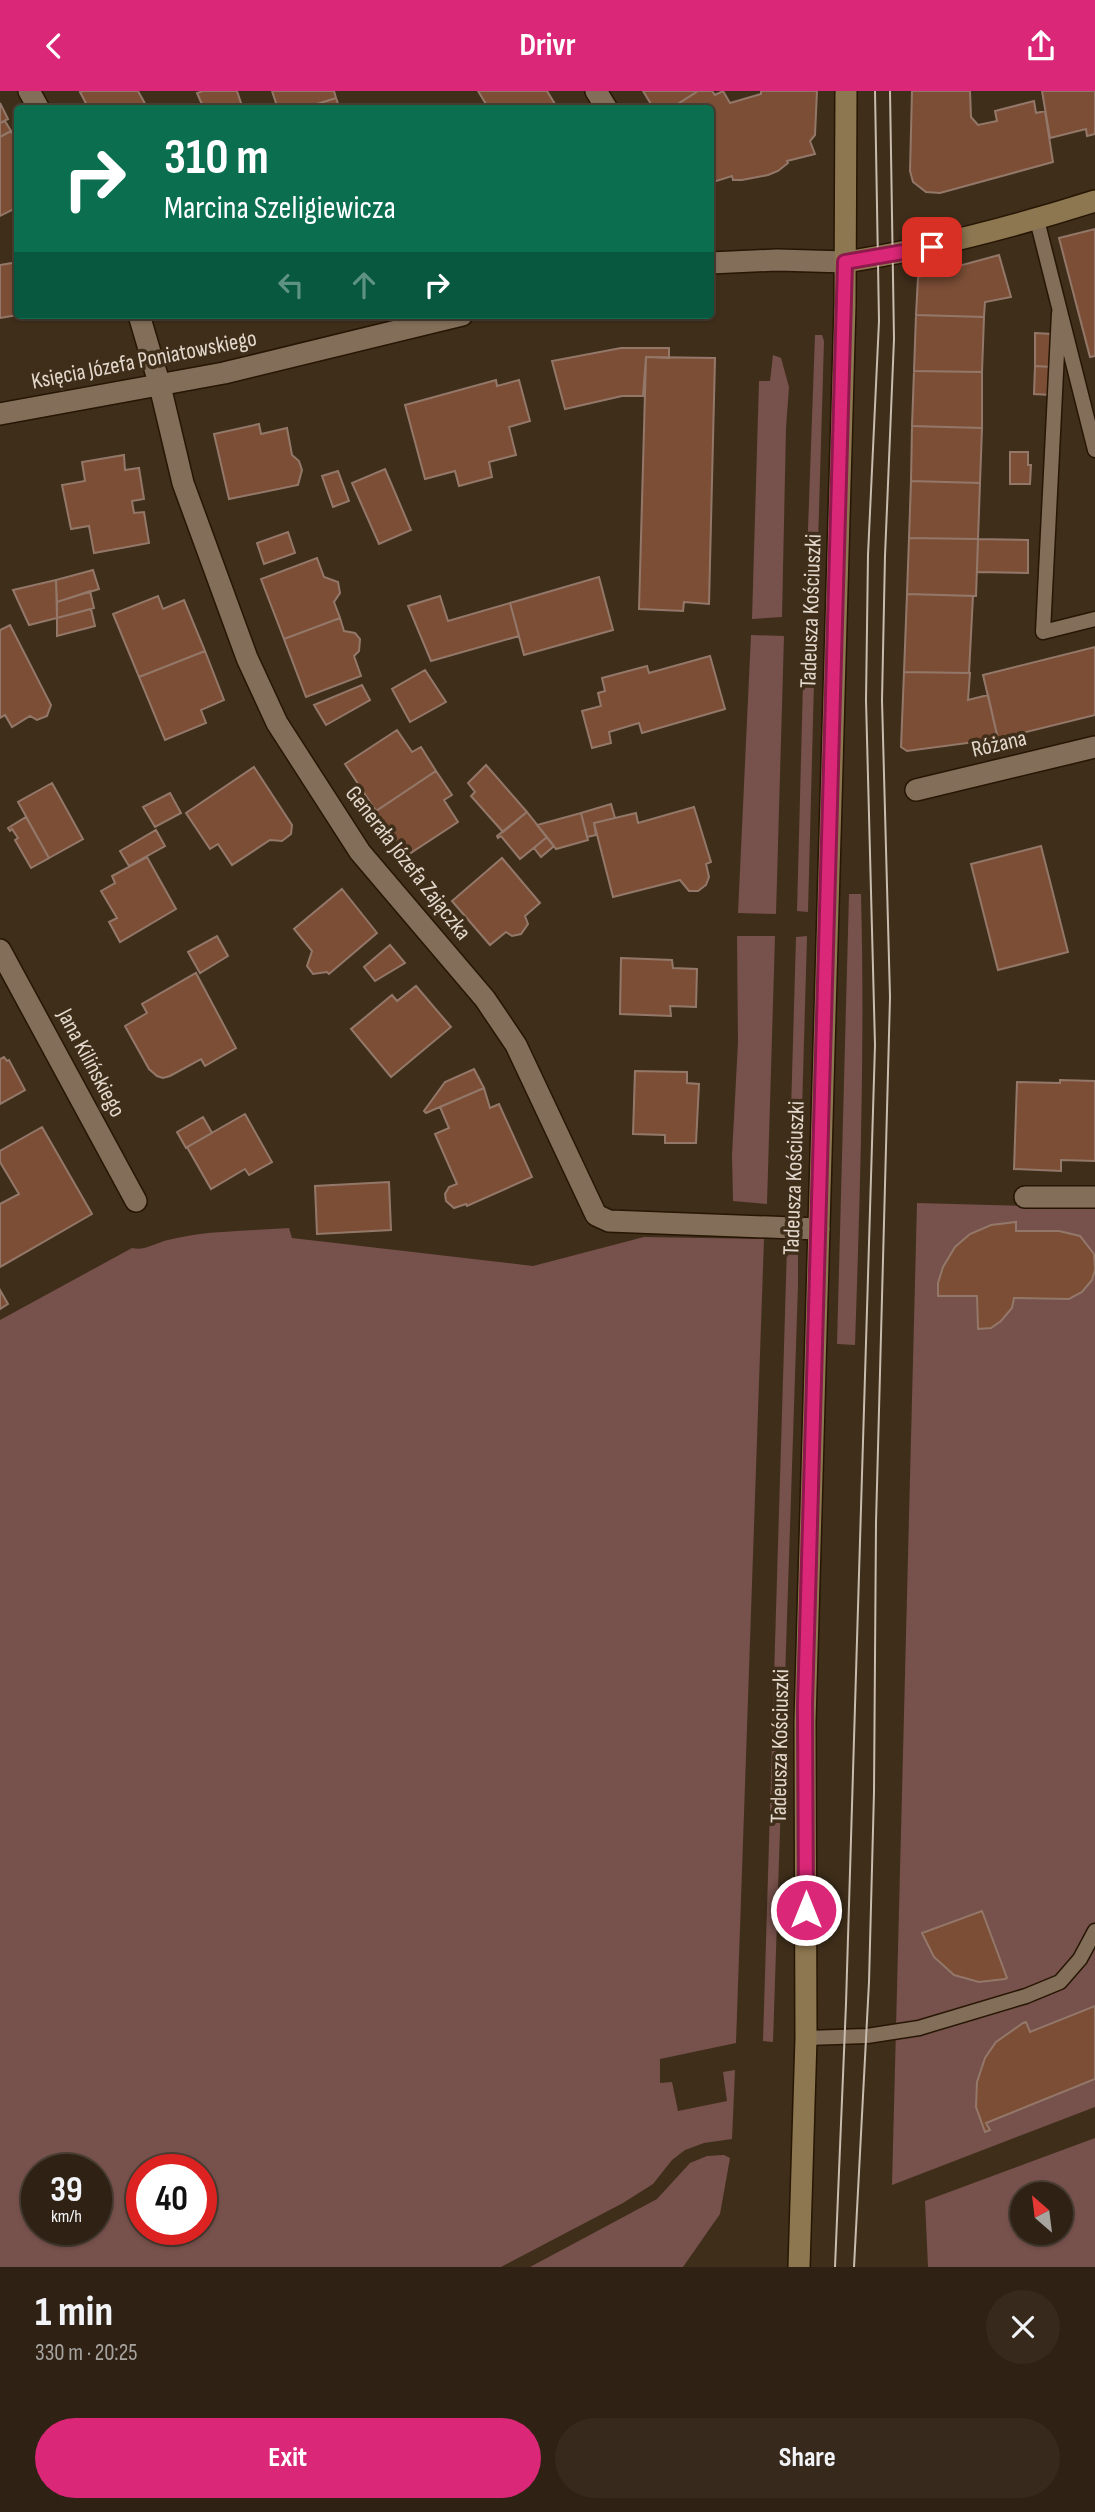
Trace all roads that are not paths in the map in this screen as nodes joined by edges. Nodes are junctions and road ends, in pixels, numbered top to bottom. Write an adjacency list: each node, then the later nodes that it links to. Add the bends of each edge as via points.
1 (846, 91): 4 (street, Tadeusza Kościuszki)
2 (1095, 201): 3 (street)
3 (1037, 220): 4 (street, via 932,247); 6 (lane)
4 (845, 262): 5 (street); 19 (street, Tadeusza Kościuszki)
5 (714, 263)
6 (1059, 313): 11 (lane); 12 (lane, via 1043,632)
7 (140, 319): 9 (street, Generała Józefa Zajączka)
8 (446, 319): 9 (street, Księcia Józefa Poniatowskiego)
9 (160, 386): 10 (street, Księcia Józefa Poniatowskiego); 19 (street, Generała Józefa Zajączka, via 183,483 247,658 277,723 360,852 485,999 516,1045 596,1215 609,1221)
10 (0, 414)
11 (1095, 450)
12 (1095, 619)
13 (1095, 747): 14 (street, Różana)
14 (916, 790)
15 (0, 950): 18 (street, Jana Kilińskiego)
16 (1025, 1197): 17 (street)
17 (1095, 1197)
18 (136, 1202)
19 (819, 1229): 21 (street, Tadeusza Kościuszki, via 805,1722)
20 (1095, 1931): 21 (lane, via 1060,1982 1026,1996 919,2028)
21 (806, 2038): 22 (street, Tadeusza Kościuszki)
22 (799, 2267)

